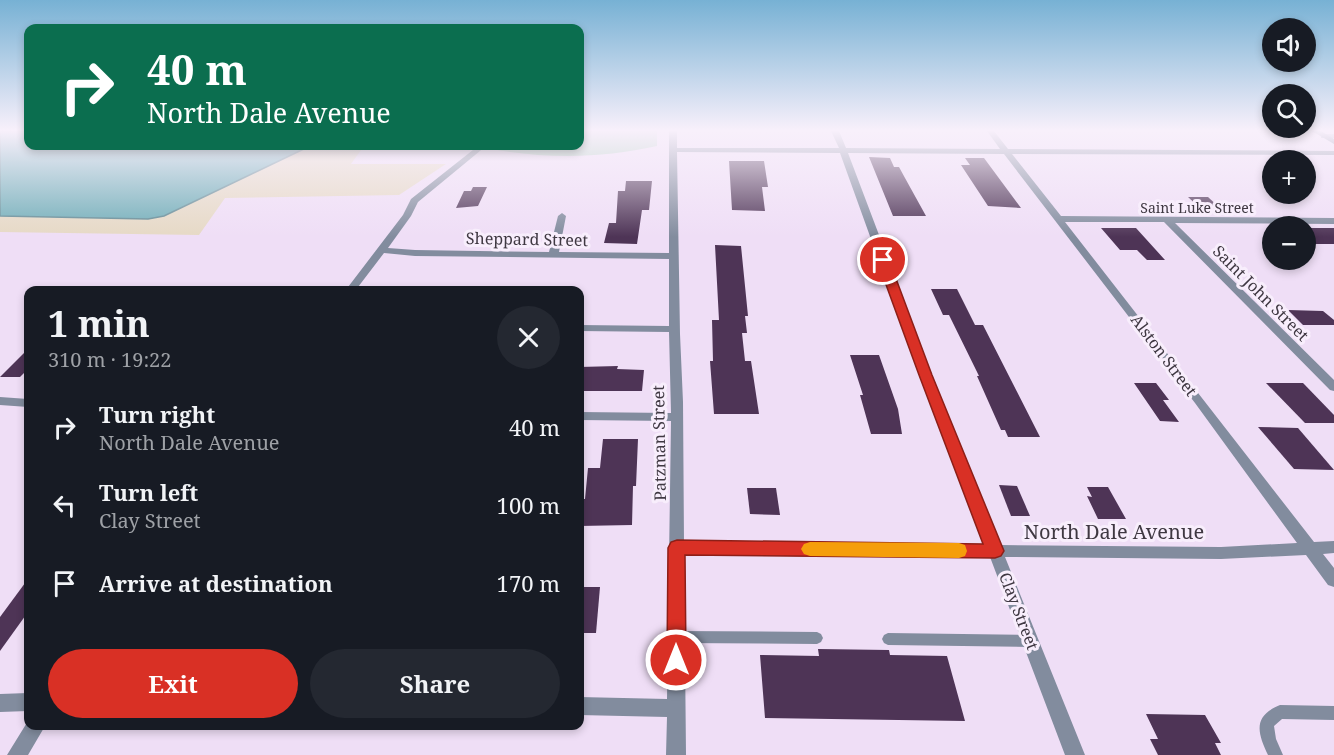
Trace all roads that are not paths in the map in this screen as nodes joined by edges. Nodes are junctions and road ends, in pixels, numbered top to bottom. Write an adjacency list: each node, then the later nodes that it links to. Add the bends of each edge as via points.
1 (457, 166): 9 (street, via 414,201)
2 (674, 166): 11 (street, Patzman Street)
3 (849, 166): 23 (street, Clay Street)
4 (1017, 166): 6 (street, Alston Street)
5 (562, 216): 10 (street)
6 (1060, 219): 7 (street, Saint Luke Street); 20 (street, Alston Street)
7 (1167, 220): 8 (street, Saint Luke Street); 15 (street, Saint John Street)
8 (1334, 221)
9 (380, 250): 10 (street, Sheppard Street); 12 (street)
10 (553, 255): 11 (street, Sheppard Street)
11 (675, 256): 14 (street, Patzman Street)
12 (354, 286)
13 (584, 328): 14 (street)
14 (674, 329): 19 (street, Patzman Street)
15 (1334, 387)
16 (0, 401): 17 (street)
17 (24, 403)
18 (584, 416): 19 (street)
19 (676, 417): 22 (street, Patzman Street)
20 (1310, 547): 21 (street, North Dale Avenue); 23 (street, North Dale Avenue, via 1221,553); 24 (street, Alston Street)
21 (1334, 547)
22 (677, 548): 23 (street, North Dale Avenue); 25 (street, Patzman Street)
23 (995, 551): 28 (street, Clay Street)
24 (1334, 580)
25 (676, 637): 26 (lane); 32 (street, Patzman Street)
26 (818, 638)
27 (888, 639): 28 (lane)
28 (1030, 640): 37 (street, Clay Street)
29 (24, 702): 30 (street)
30 (0, 703)
31 (584, 706): 32 (street)
32 (676, 708): 36 (street, Patzman Street)
33 (1334, 713): 38 (lane, via 1280,712 1267,721 1269,743)
34 (33, 730): 35 (street)
35 (17, 755)
36 (676, 755)
37 (1075, 755)
38 (1276, 755)

